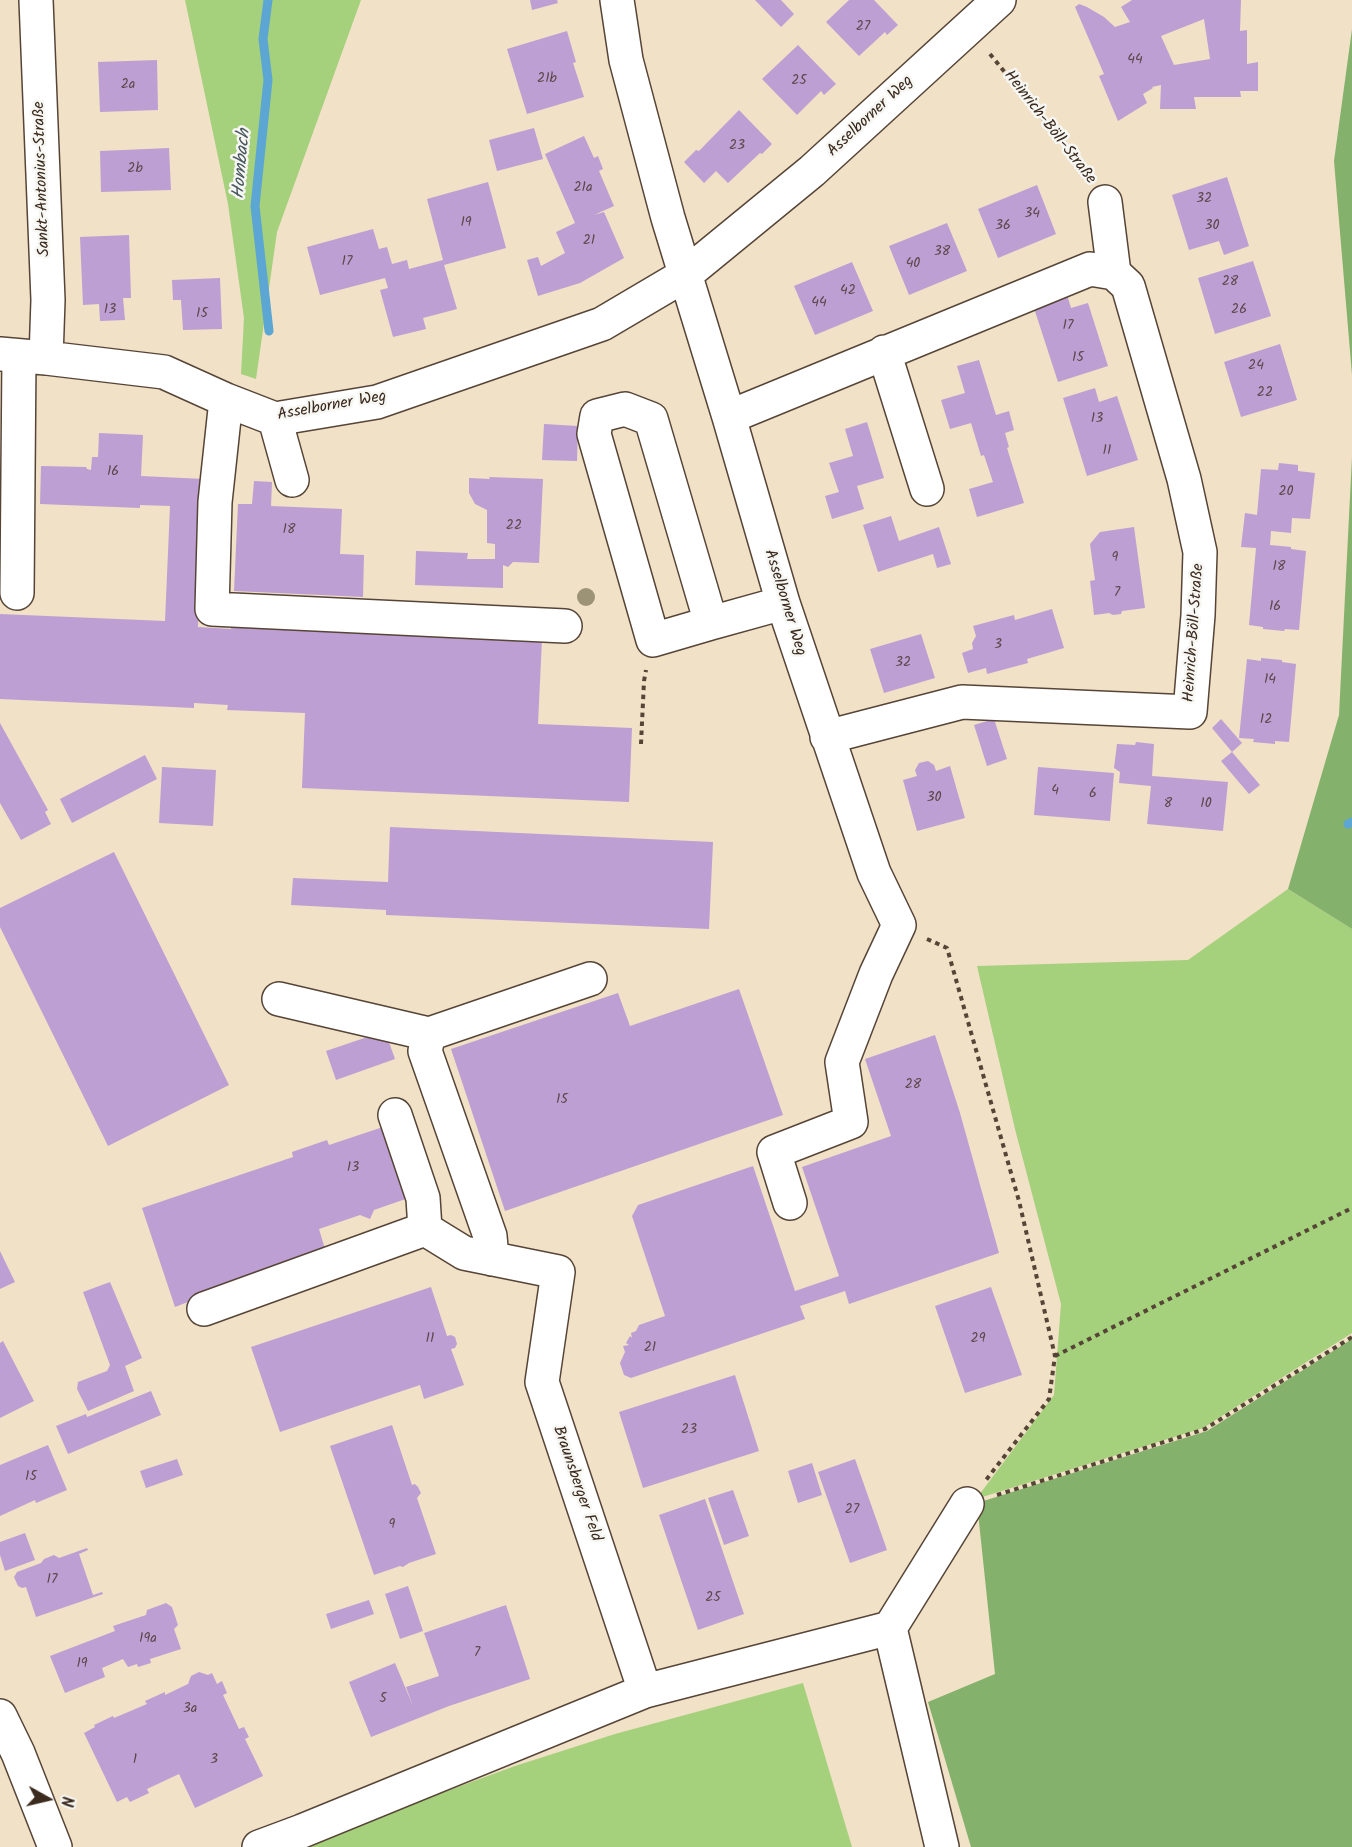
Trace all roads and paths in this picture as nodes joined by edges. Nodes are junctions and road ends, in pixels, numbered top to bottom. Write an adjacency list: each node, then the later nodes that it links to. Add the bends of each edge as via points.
1 (36, 0): 9 (street, Sankt-Antonius-Straße, via 48,300)
2 (617, 0): 7 (street, Asselborner Weg, via 626,60)
3 (999, 0): 4 (street, Asselborner Weg)
4 (966, 29): 5 (path, Heinrich-Böll-Straße, via 1086,169); 7 (street, Asselborner Weg, via 812,171)
5 (1105, 202): 6 (street, Heinrich-Böll-Straße)
6 (1114, 273): 8 (street, via 1090,268); 20 (street, Heinrich-Böll-Straße, via 1128,286 1184,479 1200,552 1190,712 962,702)
7 (685, 274): 11 (street, Asselborner Weg); 12 (street, Asselborner Weg, via 591,328 377,402)
8 (884, 352): 11 (street); 14 (street)
9 (22, 356): 10 (street, Asselborner Weg, via 164,372); 15 (street, Sankt-Antonius-Straße)
10 (226, 400): 12 (street, Asselborner Weg); 18 (street, via 215,502 212,609)
11 (729, 417): 16 (street, Asselborner Weg)
12 (275, 419): 13 (street)
13 (292, 480)
14 (927, 489)
15 (17, 592)
16 (783, 603): 17 (street); 20 (street, Asselborner Weg)
17 (711, 623): 19 (street); 19 (street, via 651,418 625,409 606,414 597,417 594,434)
18 (566, 626)
19 (653, 640): 21 (path, via 644,681)
20 (827, 737): 22 (street, Asselborner Weg, via 874,873)
21 (641, 744)
22 (899, 925): 27 (street, via 842,1062 852,1122 774,1152); 33 (path, via 947,948 1019,1201)
23 (590, 979): 25 (street)
24 (279, 999): 25 (street)
25 (429, 1034): 30 (street, via 425,1051 490,1236)
26 (395, 1115): 29 (street, via 423,1198)
27 (790, 1203)
28 (1352, 1208): 33 (path)
29 (424, 1229): 30 (street, via 464,1253); 31 (street)
30 (492, 1259): 36 (street, Braunsberger Feld, via 558,1272 542,1382)
31 (204, 1310)
32 (1352, 1337): 34 (path, via 1205,1429)
33 (1055, 1356): 34 (path, via 1049,1399)
34 (968, 1504): 35 (street)
35 (890, 1628): 36 (street); 40 (street)
36 (645, 1691): 39 (street)
37 (0, 1716): 38 (street)
38 (55, 1847)
39 (259, 1847)
40 (942, 1847)

